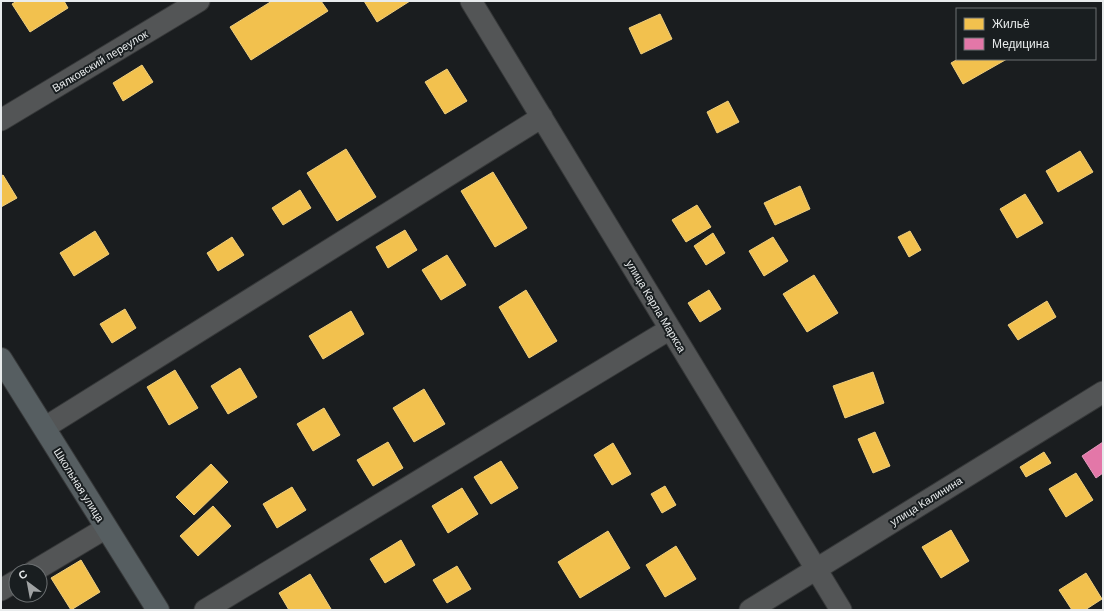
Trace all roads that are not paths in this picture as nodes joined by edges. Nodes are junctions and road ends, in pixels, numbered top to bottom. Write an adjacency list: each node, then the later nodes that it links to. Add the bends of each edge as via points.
1 (199, 1): 4 (street, Вялковский переулок)
2 (471, 1): 3 (street, улица Карла Маркса)
3 (542, 117): 5 (street, улица Карла Маркса); 8 (street)
4 (1, 120)
5 (670, 329): 11 (street, улица Карла Маркса); 13 (street)
6 (1, 358): 8 (main road, Школьная улица)
7 (1103, 392): 11 (street, улица Калинина)
8 (44, 428): 9 (main road, Школьная улица)
9 (106, 528): 10 (street); 12 (main road, Школьная улица)
10 (47, 563)
11 (816, 569): 14 (street, улица Калинина); 15 (street, улица Карла Маркса)
12 (158, 610)
13 (205, 610)
14 (750, 610)
15 (841, 610)

